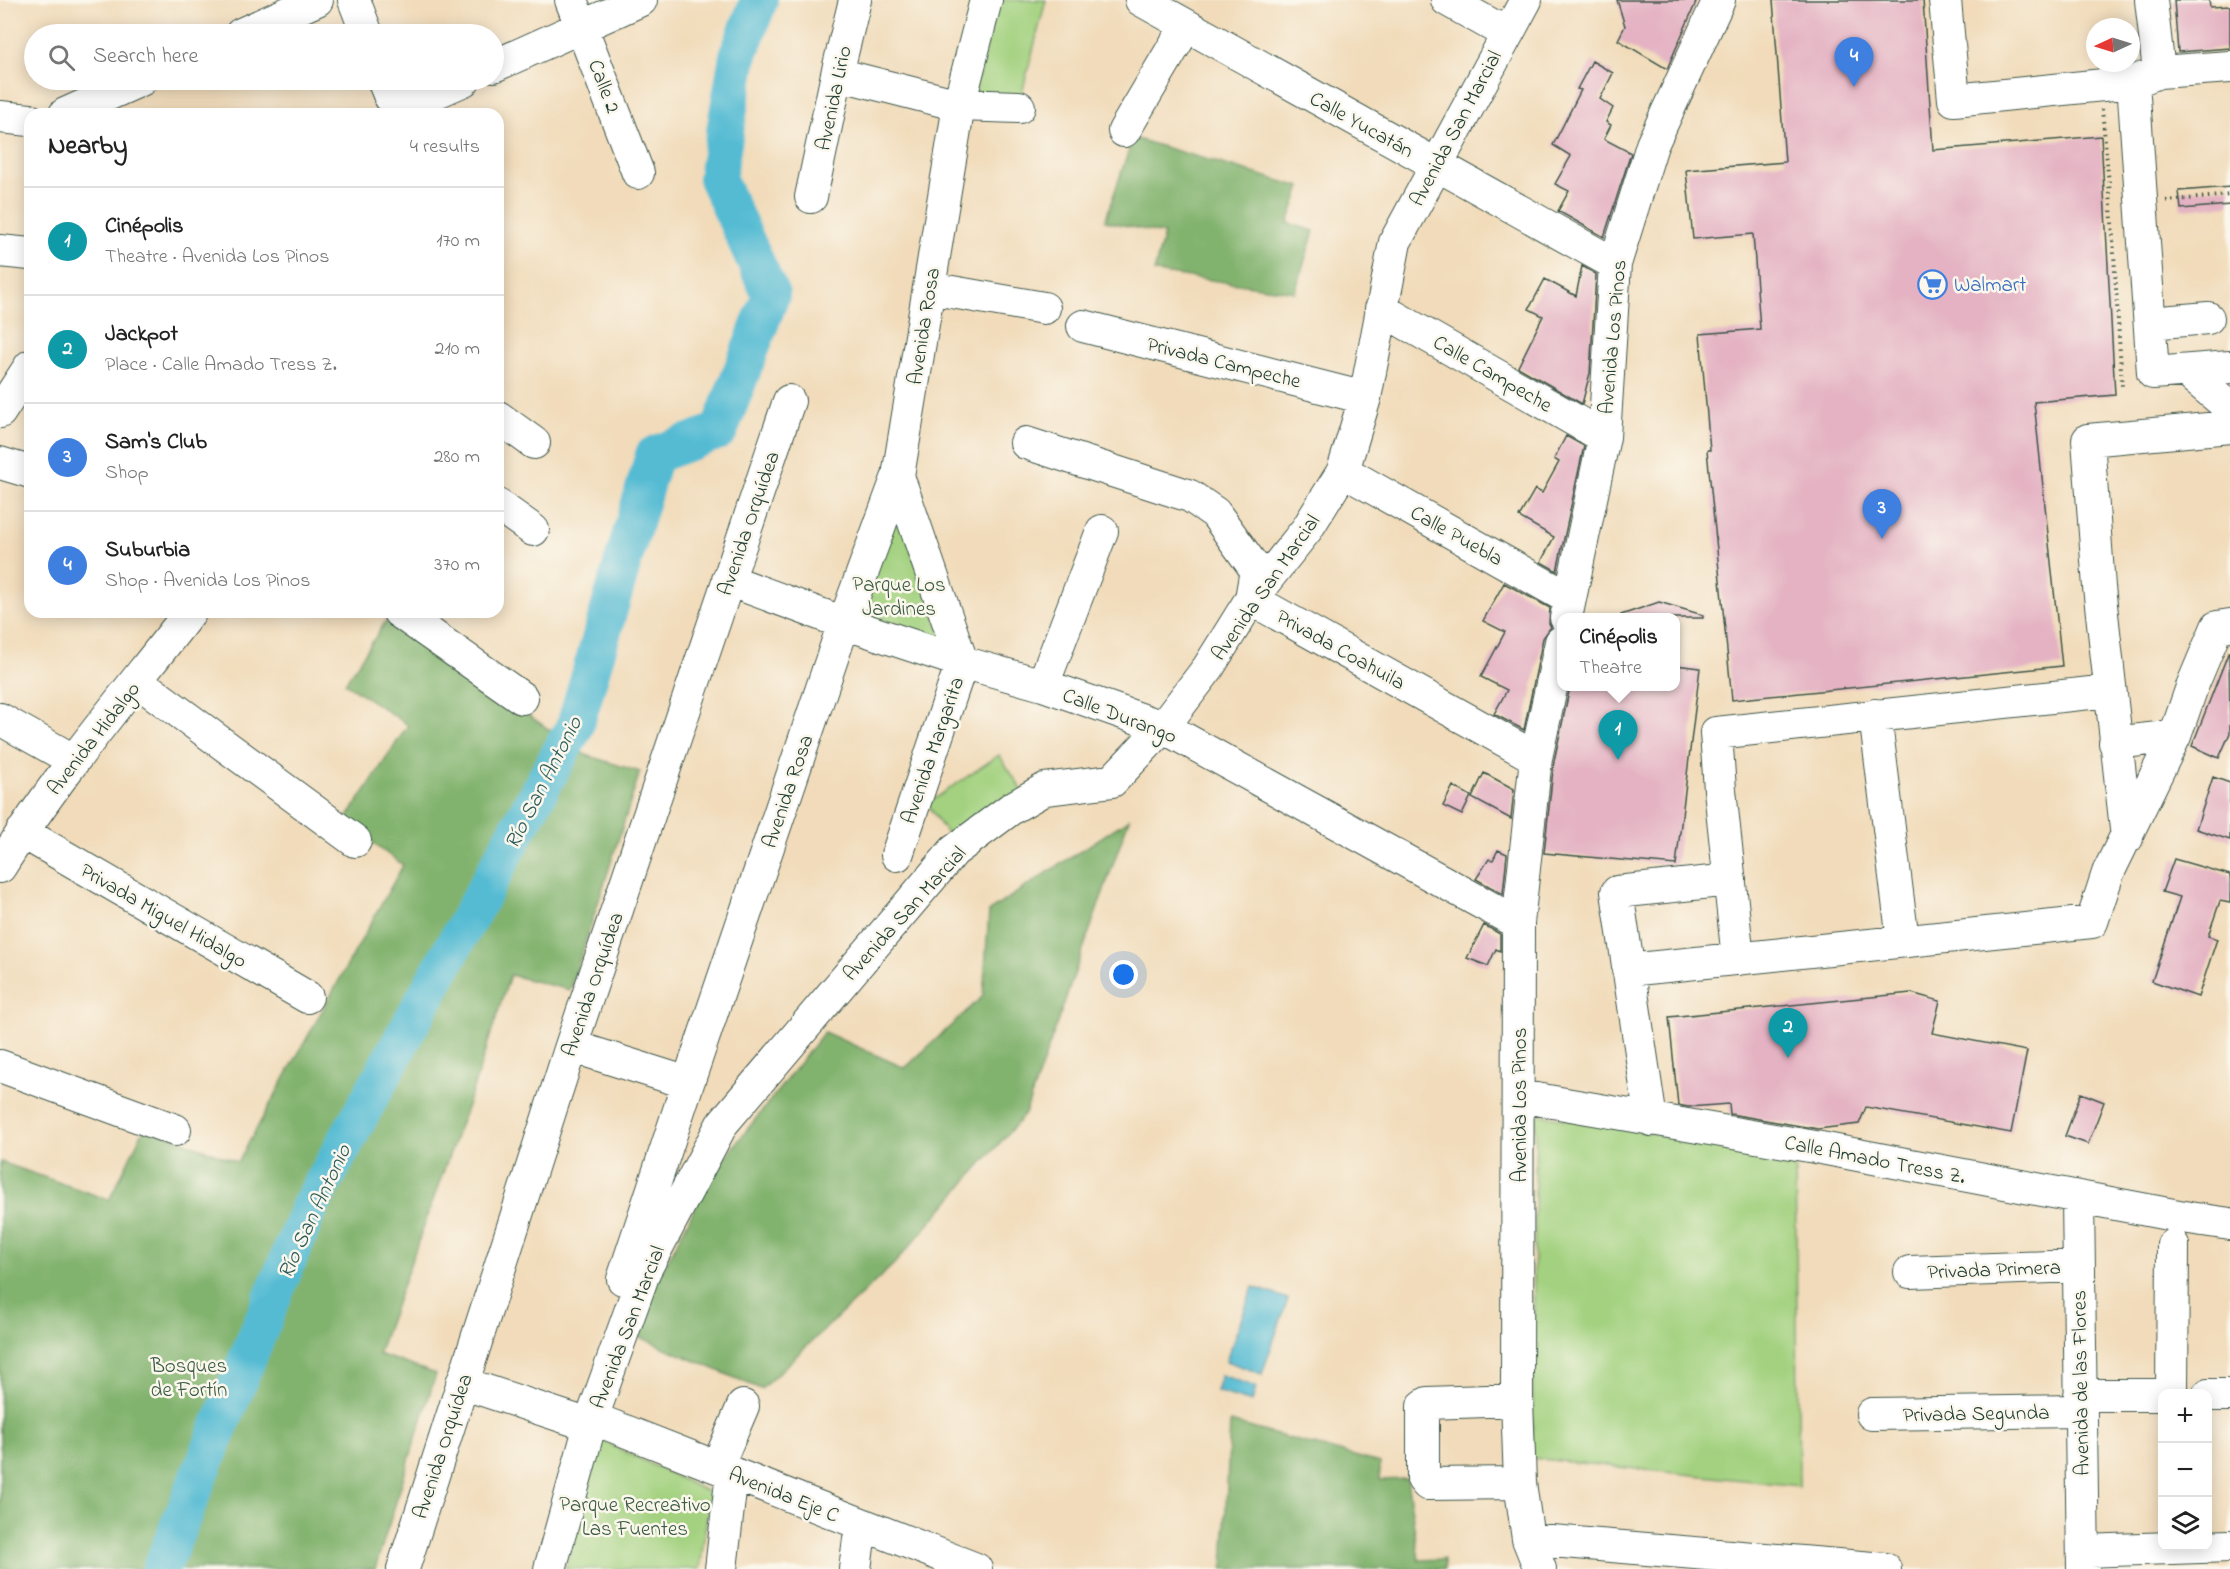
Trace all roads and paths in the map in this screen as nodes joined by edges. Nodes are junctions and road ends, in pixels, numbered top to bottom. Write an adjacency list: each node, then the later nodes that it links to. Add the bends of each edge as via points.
1 (317, 0): 13 (street)
2 (354, 0): 14 (street)
3 (641, 0): 12 (street)
4 (855, 0): 19 (street, Avenida Lirio)
5 (986, 0): 24 (street, Avenida Rosa)
6 (1141, 0): 15 (street, Calle Yucatán)
7 (1447, 0): 16 (street)
8 (1526, 0): 16 (street, Avenida San Marcial)
9 (1719, 0): 39 (street, Avenida Los Pinos, via 1652,145)
10 (1946, 0): 20 (street, via 1954,100)
11 (2151, 0): 20 (street)
12 (576, 14): 17 (street); 32 (street, Calle 2)
13 (263, 24)
14 (363, 24)
15 (1186, 26): 30 (street); 31 (street, Calle Yucatán)
16 (1506, 33): 31 (street, Avenida San Marcial)
17 (504, 60)
18 (2230, 67): 20 (street)
19 (837, 74): 24 (street); 34 (street, Avenida Lirio)
20 (2146, 77): 35 (street)
21 (119, 90): 27 (street)
22 (387, 90): 23 (street, via 390,97 405,106)
23 (441, 90)
24 (959, 105): 26 (street); 40 (street, Avenida Rosa)
25 (2102, 105): 36 (path)
26 (1019, 107)
27 (78, 108)
28 (0, 117): 29 (street)
29 (24, 119)
30 (1124, 131)
31 (1436, 165): 39 (street, Calle Yucatán); 42 (street, Avenida San Marcial, via 1395,242)
32 (638, 173)
33 (2230, 195): 35 (path)
34 (811, 197)
35 (2142, 203): 36 (path); 44 (street)
36 (2111, 206): 49 (path)
37 (0, 251): 38 (street)
38 (24, 253)
39 (1615, 264): 56 (street, Avenida Los Pinos)
40 (929, 288): 41 (street); 62 (street, Avenida Rosa)
41 (1044, 308)
42 (1381, 309): 50 (street, Avenida San Marcial); 56 (street, Calle Campeche)
43 (2208, 318): 44 (street)
44 (2150, 323): 47 (street, via 2153,373)
45 (1083, 326): 50 (street, Privada Campeche)
46 (2230, 367): 47 (street)
47 (2186, 371): 52 (street)
48 (24, 375): 53 (street)
49 (2122, 386)
50 (1365, 398): 61 (street, Avenida San Marcial)
51 (789, 401): 66 (street, Avenida Orquídea)
52 (2230, 408)
53 (0, 412)
54 (504, 421): 57 (street)
55 (2230, 427): 77 (street, via 2088,440)
56 (1604, 436): 68 (street, Avenida Los Pinos)
57 (534, 443)
58 (1026, 443): 67 (street, Privada Coahuila, via 1190,496 1215,513 1256,570)
59 (0, 463): 60 (street)
60 (24, 470)
61 (1343, 471): 67 (street, Avenida San Marcial, via 1307,529); 68 (street, Calle Puebla)
62 (898, 476): 71 (street, Avenida Rosa); 74 (street, Avenida Margarita)
63 (504, 510): 64 (street)
64 (533, 530)
65 (1102, 531): 76 (street)
66 (728, 580): 71 (street, Calle Durango); 97 (street, Avenida Orquídea)
67 (1251, 599): 81 (street, Avenida San Marcial, via 1208,668); 84 (street, Privada Coahuila)
68 (1568, 608)
69 (185, 618): 75 (street, Avenida Hidalgo)
70 (408, 618): 78 (street)
71 (844, 623): 74 (street, Calle Durango); 99 (street, Avenida Rosa)
72 (2230, 625): 82 (street, via 2217,627)
73 (1557, 661): 84 (street, Avenida Los Pinos)
74 (962, 662): 76 (street, Calle Durango); 89 (street, Avenida Margarita)
75 (137, 681): 85 (street, Avenida Hidalgo); 88 (street)
76 (1043, 686): 81 (street, Calle Durango)
77 (2109, 691): 79 (street); 83 (street)
78 (522, 698)
79 (1875, 715): 91 (street, via 1716,733); 93 (street)
80 (0, 719): 85 (street)
81 (1163, 727): 92 (street, Calle Durango); 117 (street, Avenida San Marcial, via 1112,781 1045,789 954,851 722,1124 645,1270)
82 (2175, 736): 83 (street); 87 (street)
83 (2115, 743): 87 (street)
84 (1536, 758): 92 (street, Avenida Los Pinos)
85 (73, 760): 86 (street, Avenida Hidalgo)
86 (22, 832): 90 (street, Avenida Hidalgo); 96 (street, Privada Miguel Hidalgo)
87 (2127, 838): 93 (street, via 2109,873 2092,922)
88 (355, 841)
89 (897, 855)
90 (0, 867)
91 (1730, 880): 94 (street); 95 (street, via 1617,892)
92 (1518, 923): 100 (street, Avenida Los Pinos)
93 (1903, 941): 94 (street)
94 (1738, 960): 95 (street)
95 (1628, 970): 101 (street)
96 (307, 997)
97 (571, 1046): 99 (street); 108 (street, Avenida Orquídea)
98 (0, 1066): 102 (street)
99 (688, 1083): 117 (street, Avenida Rosa)
100 (1519, 1096): 101 (street, Calle Amado Tress Z.); 113 (street, Avenida Los Pinos)
101 (1651, 1120): 103 (street, Calle Amado Tress Z., via 1821,1148)
102 (175, 1130)
103 (2078, 1198): 104 (street, Calle Amado Tress Z.); 106 (street, Avenida de las Flores)
104 (2230, 1224)
105 (2173, 1245): 109 (street)
106 (2078, 1266): 107 (street, Privada Primera); 114 (street, Avenida de las Flores)
107 (1911, 1272)
108 (462, 1383): 117 (street, Avenida Eje C); 124 (street, Avenida Orquídea)
109 (2172, 1389)
110 (2158, 1395): 114 (street, Privada Segunda)
111 (2212, 1395): 112 (street)
112 (2230, 1395)
113 (1517, 1400): 119 (street, Avenida Los Pinos); 119 (street, via 1427,1403 1423,1479 1428,1484)
114 (2080, 1403): 116 (street, Privada Segunda); 123 (street, Avenida de las Flores)
115 (743, 1406): 118 (street)
116 (1872, 1414)
117 (584, 1419): 118 (street, Avenida Eje C); 125 (street, Avenida Rosa); 126 (street, Avenida San Marcial)
118 (725, 1470): 120 (street, Avenida Eje C); 127 (street)
119 (1520, 1483): 121 (street, Avenida Los Pinos)
120 (861, 1524): 128 (street); 129 (street, Avenida Eje C)
121 (1528, 1539): 130 (street, Avenida Los Pinos); 131 (street)
122 (2230, 1546): 123 (street)
123 (2083, 1560)
124 (403, 1569)
125 (531, 1569)
126 (549, 1569)
127 (721, 1569)
128 (855, 1569)
129 (976, 1569)
130 (1540, 1569)
131 (1885, 1569)

